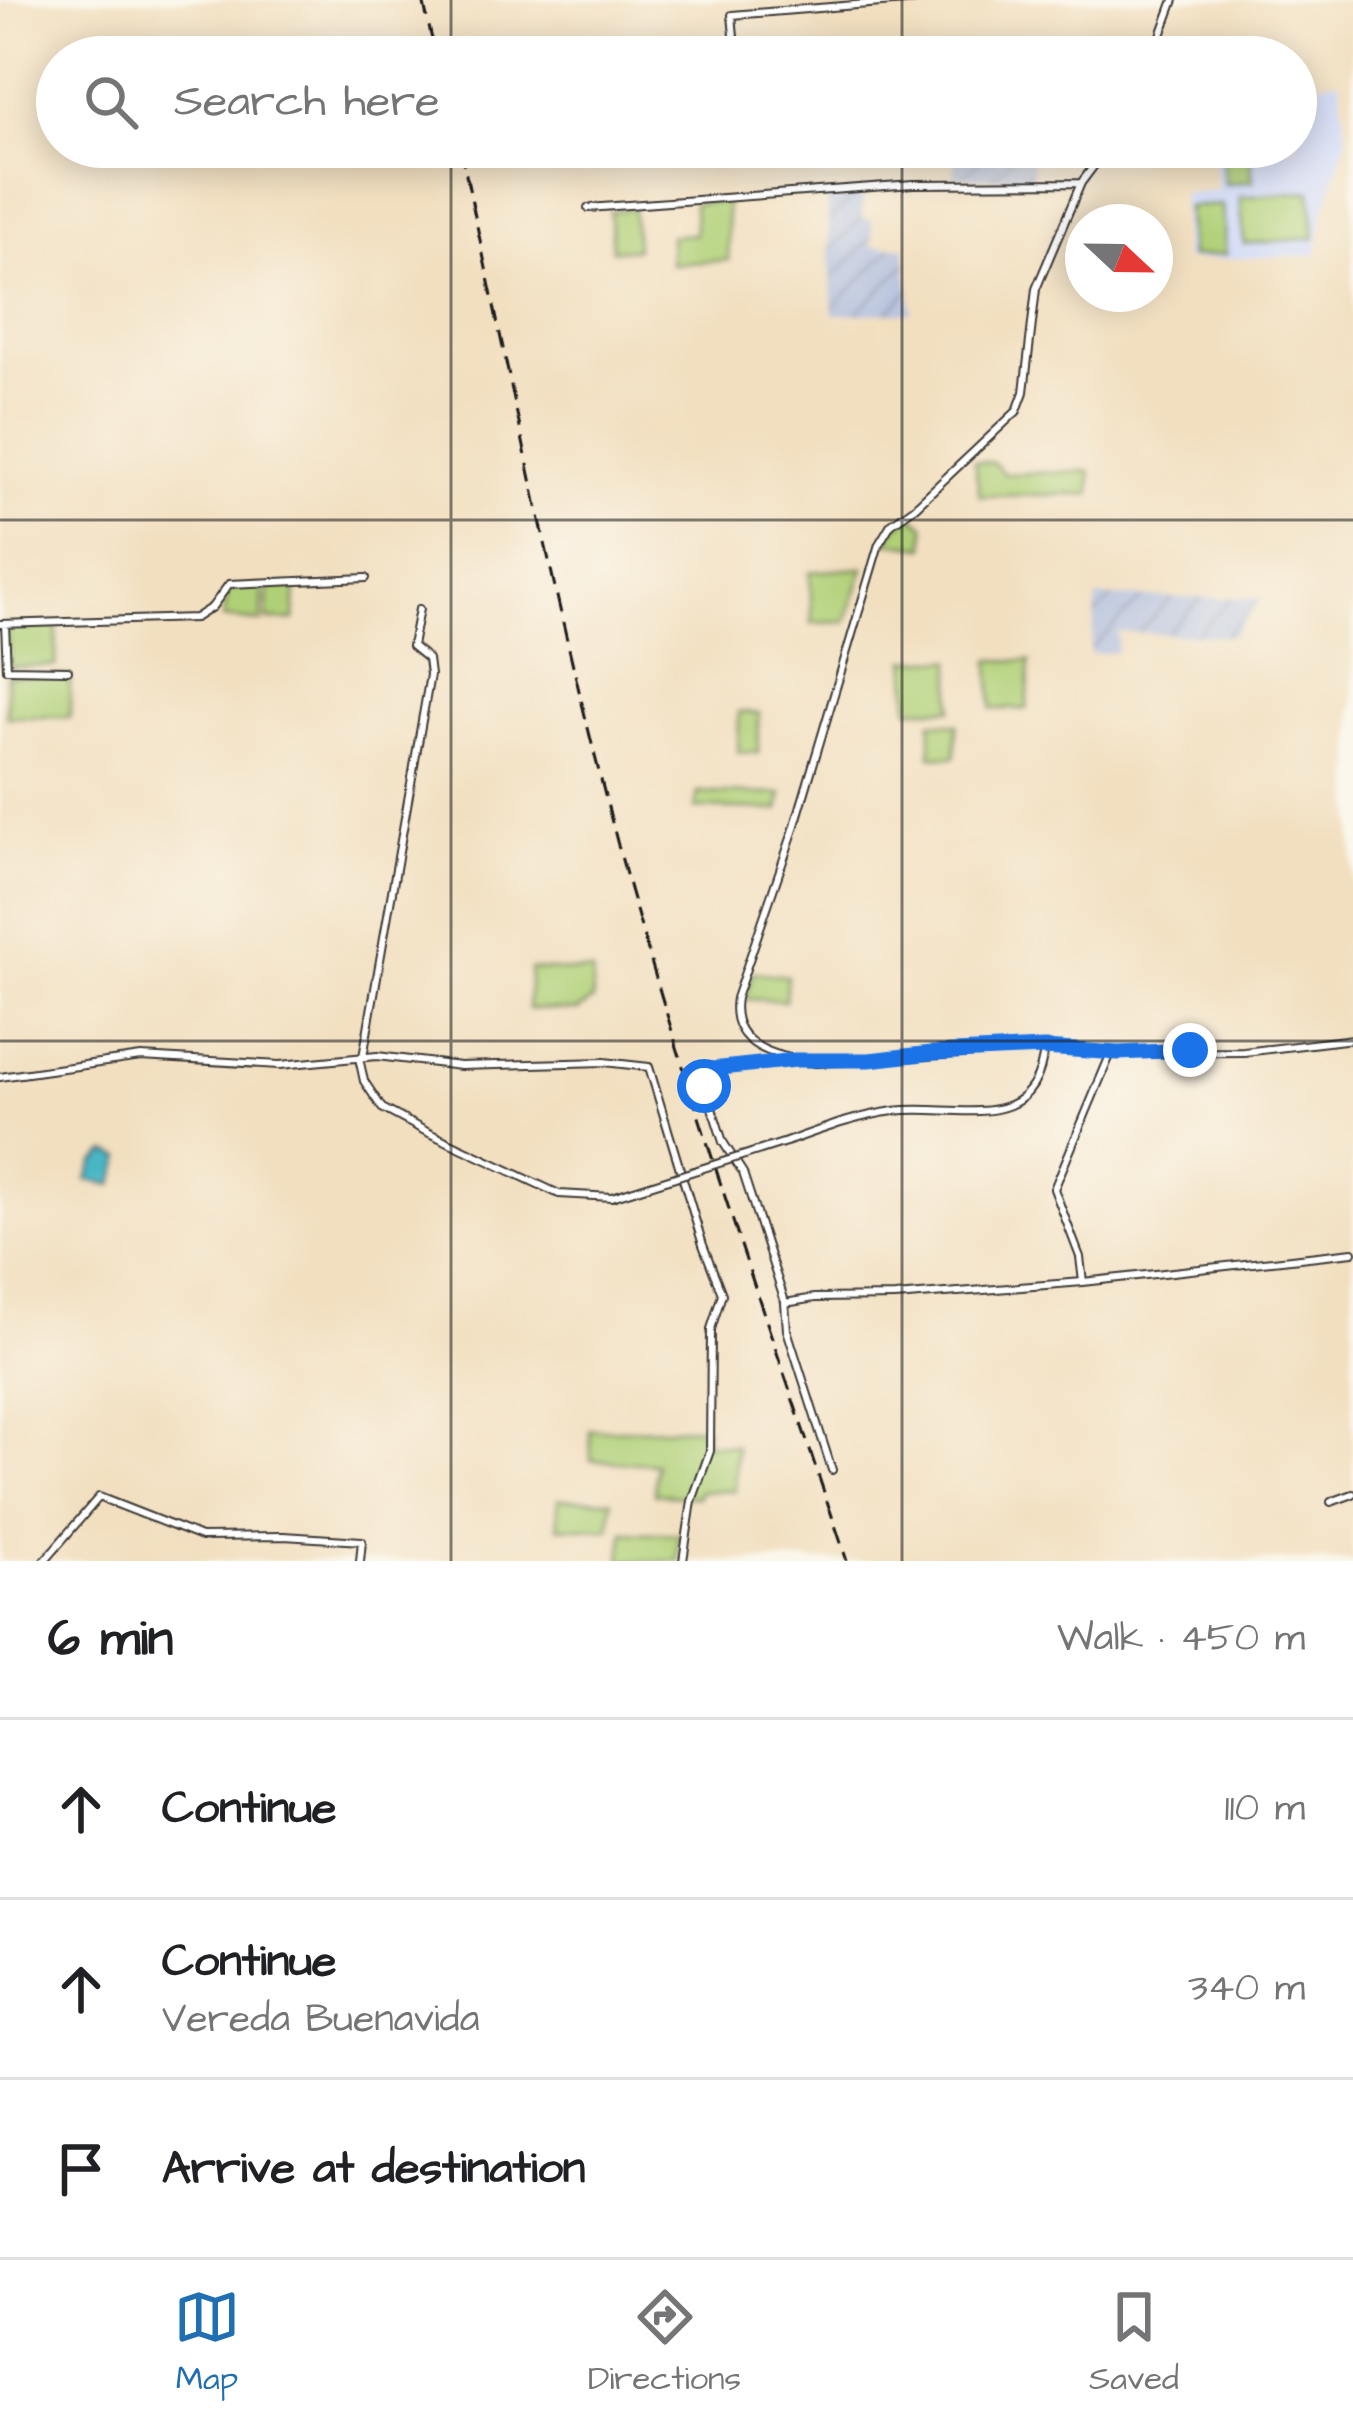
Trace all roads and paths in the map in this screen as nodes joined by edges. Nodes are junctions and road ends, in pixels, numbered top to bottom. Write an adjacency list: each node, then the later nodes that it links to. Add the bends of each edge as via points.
1 (918, 0): 3 (street, via 732,15)
2 (1174, 0): 4 (street)
3 (734, 36)
4 (1161, 36)
5 (1092, 168): 6 (street)
6 (1081, 183): 7 (street, via 889,185); 16 (street, via 1036,289 1017,411 891,524 879,544 736,998 735,1022 746,1039)
7 (588, 208)
8 (366, 578): 10 (street, via 229,584 195,618)
9 (418, 609): 15 (street, via 412,646 428,659 430,675)
10 (3, 624): 11 (street, via 8,669)
11 (68, 670)
12 (1353, 1039): 14 (street, via 1244,1052)
13 (1044, 1048): 14 (street); 15 (street, bridge, via 1034,1088 1000,1110 880,1113 612,1197 559,1194 398,1118 371,1094); 16 (street)
14 (1111, 1053): 19 (street, via 1054,1189)
15 (361, 1057): 17 (street, via 280,1065 141,1057); 26 (street, via 460,1066 632,1063 652,1070 722,1294 711,1329 710,1451)
16 (796, 1060): 20 (street, via 712,1069 703,1080)
17 (0, 1077)
18 (1353, 1252): 19 (street)
19 (1082, 1282): 20 (street)
20 (785, 1303): 21 (street)
21 (832, 1470)
22 (1353, 1494): 23 (street)
23 (1331, 1502)
24 (44, 1561): 25 (street, via 99,1497 201,1537 362,1541)
25 (360, 1561)
26 (683, 1561)

